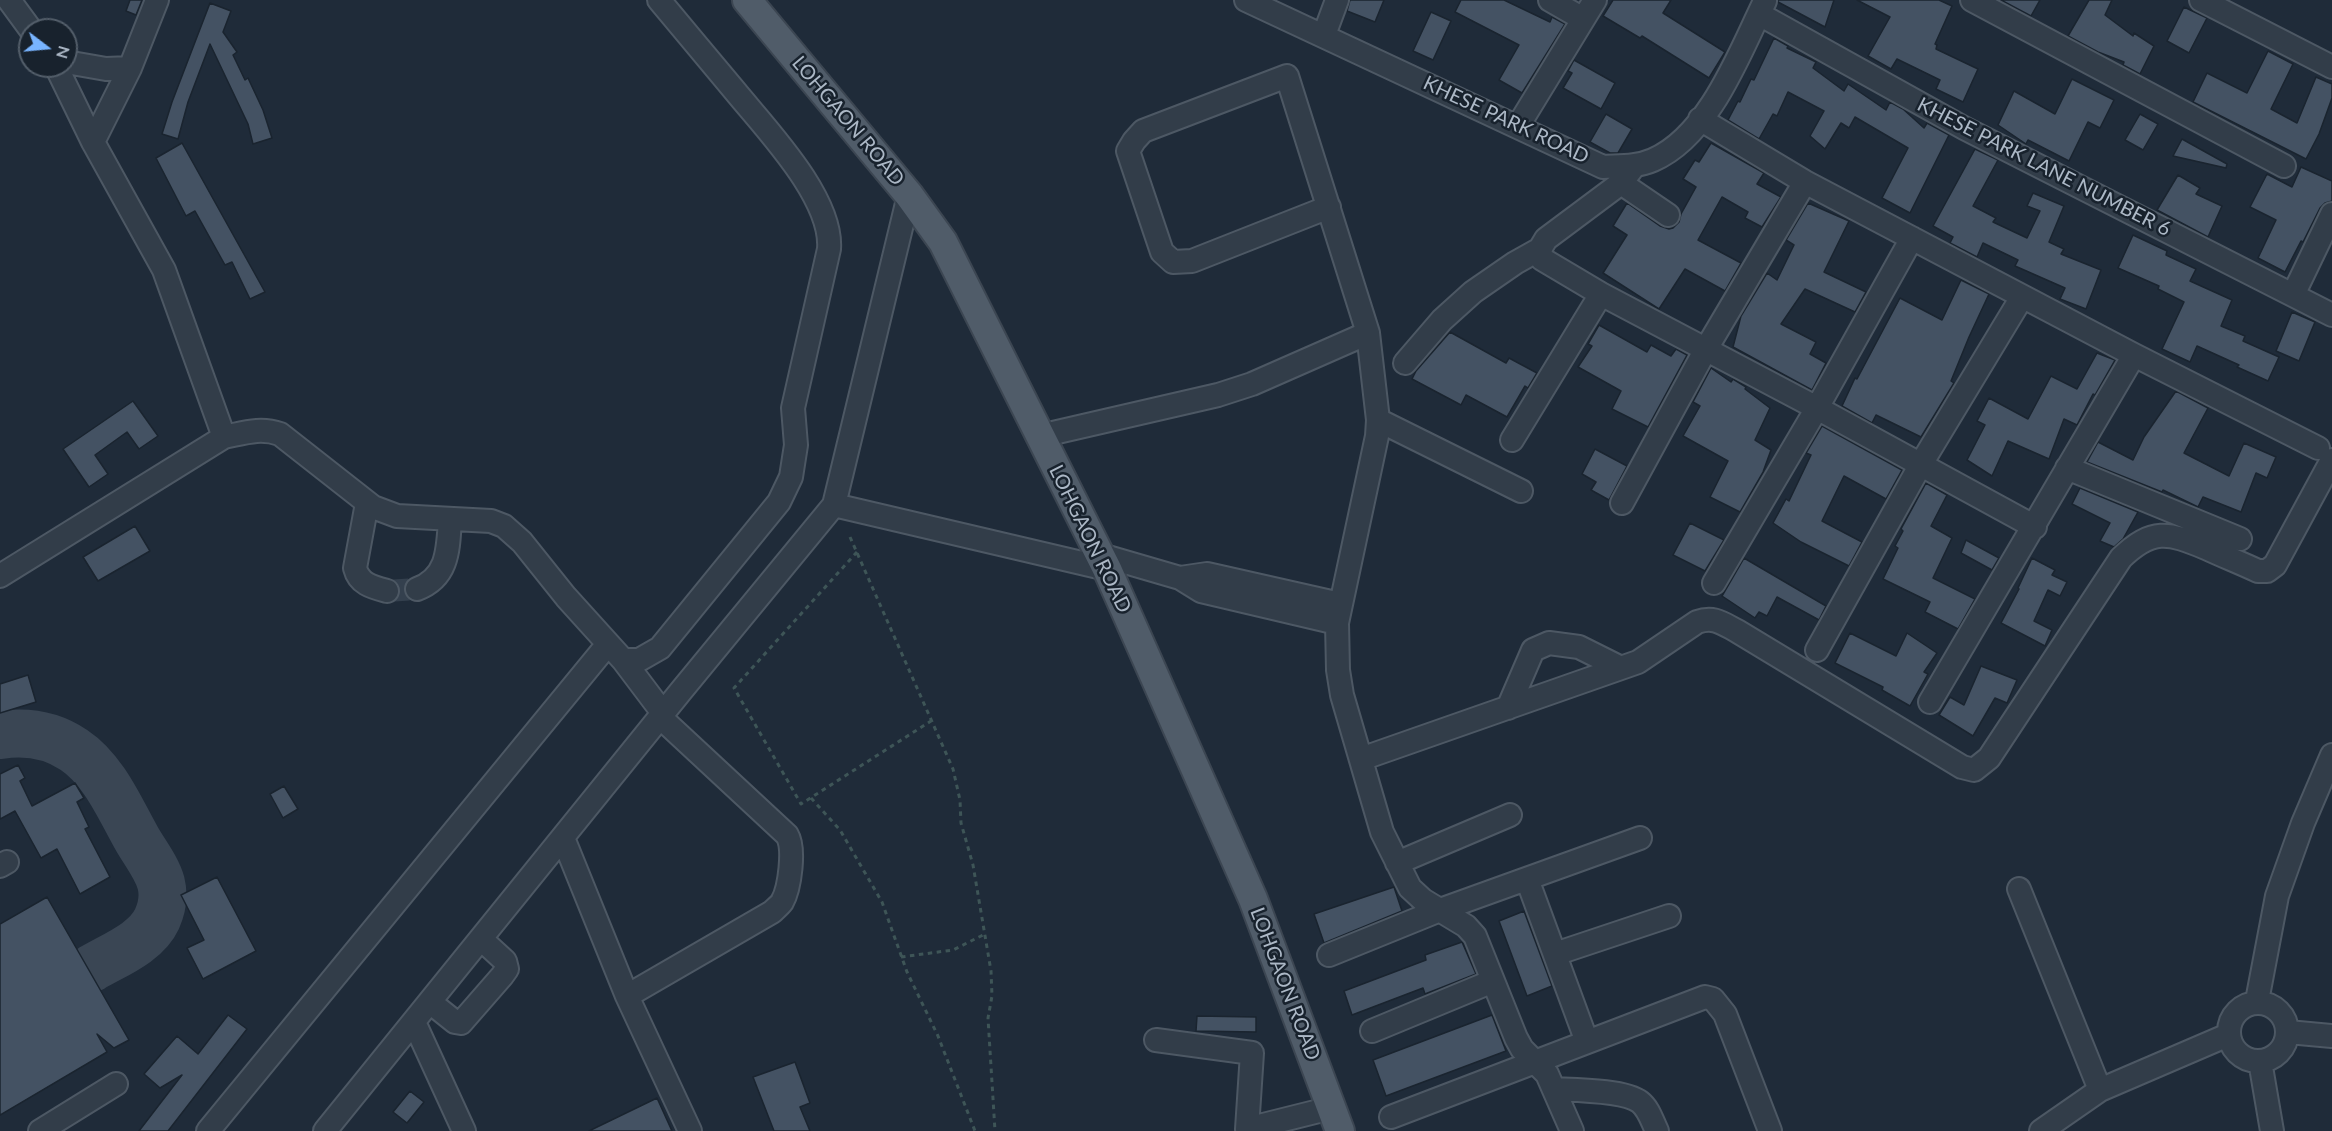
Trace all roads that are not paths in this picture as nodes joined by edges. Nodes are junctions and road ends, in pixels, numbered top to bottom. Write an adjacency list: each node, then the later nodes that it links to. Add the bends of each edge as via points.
1 (9, 0): 12 (street)
2 (158, 0): 16 (street)
3 (659, 0): 60 (street, via 800,170 827,222 830,236 793,408 796,445 787,488 660,648 639,660)
4 (747, 0): 24 (main road, LOHGAON ROAD)
5 (1246, 0): 13 (street, KHESE PARK ROAD)
6 (1337, 0): 13 (street)
7 (1550, 0): 11 (street)
8 (1972, 0): 21 (street)
9 (2201, 0): 15 (street)
10 (1763, 7): 18 (street, KHESE PARK ROAD, via 1719,96); 31 (street, KHESE PARK LANE NUMBER 6, via 1964,128)
11 (1589, 9): 19 (street)
12 (22, 18)
13 (1324, 35): 19 (street, KHESE PARK ROAD)
14 (78, 64): 16 (street)
15 (2332, 67)
16 (130, 68): 20 (street)
17 (62, 78): 20 (street)
18 (1700, 119): 22 (street, KHESE PARK ROAD, via 1672,149); 23 (street)
19 (1518, 126): 22 (street, KHESE PARK ROAD, via 1603,167)
20 (93, 142): 41 (street, via 164,270)
21 (2284, 166)
22 (1627, 174): 27 (street); 29 (street, via 1546,239)
23 (1805, 182): 28 (street); 35 (street)
24 (909, 195): 40 (main road, LOHGAON ROAD, via 943,242); 49 (street)
25 (1329, 207): 25 (street, via 1287,76 1143,131 1128,151 1162,252 1173,262 1192,261); 34 (street)
26 (2332, 214): 31 (street)
27 (1668, 215)
28 (1912, 238): 32 (street); 38 (street)
29 (1540, 249): 30 (street, via 1542,260); 37 (street, via 1473,292 1442,320)
30 (1601, 294): 35 (street); 42 (street)
31 (2293, 296): 33 (street, KHESE PARK LANE NUMBER 6)
32 (2022, 297): 36 (street); 44 (street)
33 (2332, 315)
34 (1368, 333): 39 (street); 40 (street, via 1218,395)
35 (1706, 349): 38 (street); 48 (street)
36 (2134, 356): 43 (street); 45 (street)
37 (1405, 363)
38 (1817, 408): 44 (street); 55 (street)
39 (1378, 420): 46 (street); 58 (street)
40 (1040, 436): 53 (main road, LOHGAON ROAD)
41 (224, 437): 47 (street, via 258,430 280,434); 54 (street)
42 (1512, 440)
43 (2325, 454): 61 (street, via 2275,565 2266,571 2183,538 2168,535 2136,544 2121,558 1989,758 1974,770 1962,767 1718,621 1697,622 1638,662)
44 (1921, 464): 51 (street); 59 (street)
45 (2067, 468): 51 (street); 52 (street)
46 (1521, 491)
47 (367, 503): 50 (street, via 397,516); 57 (street, via 355,568 365,583)
48 (1622, 503)
49 (834, 505): 53 (street); 64 (street)
50 (450, 519): 56 (street, via 445,564 428,585); 60 (street, via 491,521 504,526)
51 (2035, 527): 62 (street)
52 (2240, 539)
53 (1104, 562): 58 (street, via 1180,578 1207,574); 95 (main road, LOHGAON ROAD, via 1253,899)
54 (0, 576)
55 (1714, 583)
56 (417, 589)
57 (387, 591)
58 (1339, 613): 66 (street, via 1338,670)
59 (1817, 650)
60 (615, 652): 64 (street); 98 (street)
61 (1621, 668): 63 (street); 63 (street, via 1579,647 1549,643 1533,650)
62 (1930, 702)
63 (1508, 708): 66 (street)
64 (662, 715): 68 (street); 79 (street, via 787,835 792,851 785,893 772,912)
65 (2332, 755): 80 (street, via 2277,896)
66 (1361, 759): 70 (street, via 1382,832)
67 (1510, 815): 70 (street)
68 (563, 838): 75 (street); 79 (street)
69 (1640, 838): 71 (street)
70 (1398, 863): 73 (street, via 1410,888)
71 (1527, 879): 73 (street); 76 (street)
72 (2019, 889): 93 (street)
73 (1440, 910): 77 (street); 78 (street, via 1475,936)
74 (1669, 916): 76 (street)
75 (481, 939): 81 (street); 81 (street, via 505,961 507,969 502,976 461,1023)
76 (1555, 954): 88 (street)
77 (1329, 955)
78 (1493, 981): 83 (street); 90 (street, via 1516,1038)
79 (627, 996): 101 (street)
80 (2256, 1001): 84 (street, via 2267,1004 2285,1019); 85 (street, via 2243,1005 2234,1014)
81 (430, 1002): 82 (street)
82 (414, 1022): 99 (street); 100 (street)
83 (1372, 1031)
84 (2288, 1032): 86 (street); 89 (street, via 2279,1054)
85 (2228, 1035): 89 (street, via 2232,1048 2240,1055); 93 (street)
86 (2332, 1036)
87 (1156, 1040): 96 (street, via 1252,1053)
88 (1587, 1042): 90 (street); 104 (street, via 1705,997 1713,999 1725,1014)
89 (2260, 1061): 106 (street)
90 (1534, 1062): 92 (street); 94 (street)
91 (116, 1083): 97 (street)
92 (1554, 1089): 102 (street); 103 (street, via 1608,1093 1637,1100 1648,1111)
93 (2100, 1090): 105 (street)
94 (1391, 1117)
95 (1336, 1119): 96 (street)
96 (1247, 1130)
97 (40, 1131)
98 (208, 1131)
99 (326, 1131)
100 (464, 1131)
101 (690, 1131)
102 (1572, 1131)
103 (1657, 1131)
104 (1770, 1131)
105 (2041, 1131)
106 (2272, 1131)

